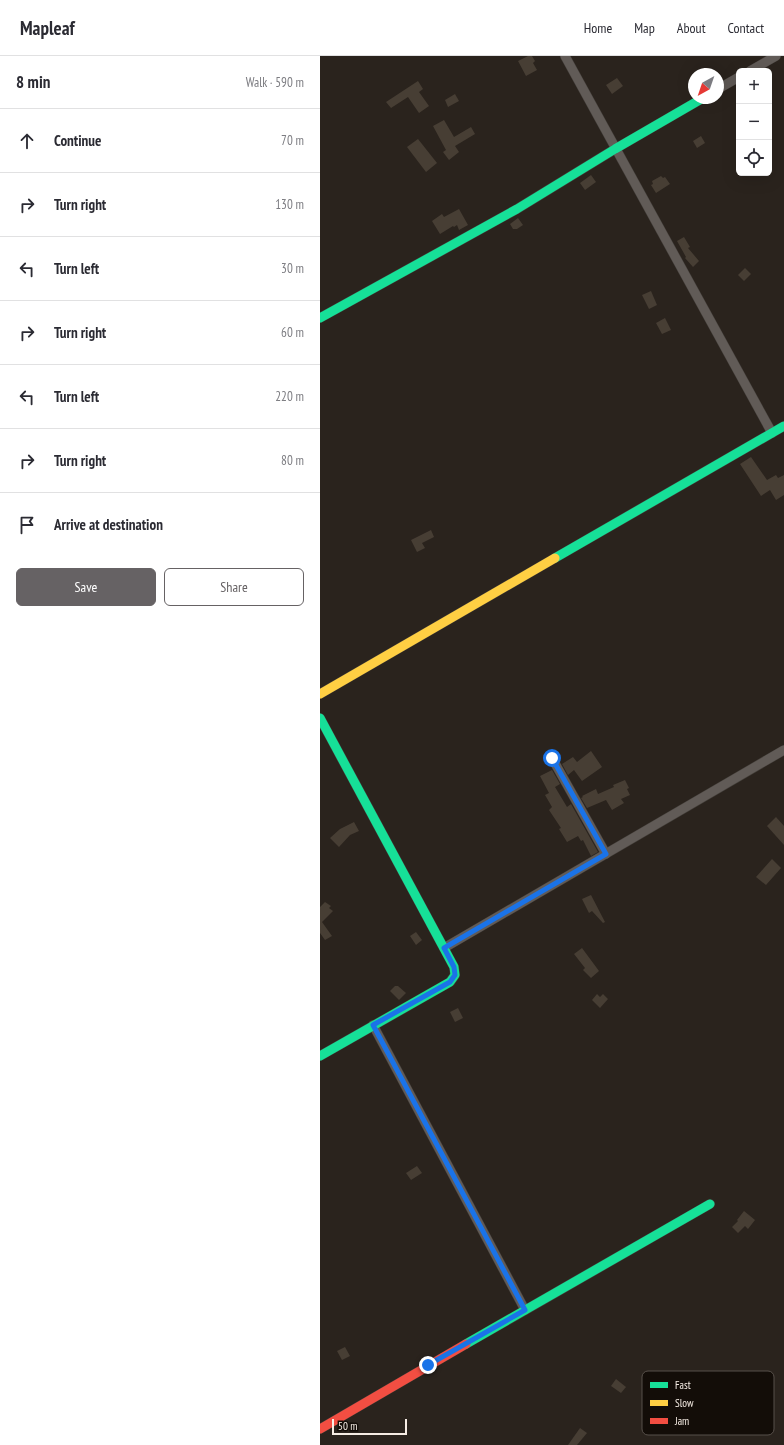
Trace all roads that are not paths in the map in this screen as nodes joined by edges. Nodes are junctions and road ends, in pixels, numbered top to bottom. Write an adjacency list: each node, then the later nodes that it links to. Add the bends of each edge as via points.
1 (565, 56): 7 (street)
2 (776, 56): 3 (street)
3 (755, 68)
4 (736, 79): 5 (street)
5 (724, 86)
6 (693, 104): 7 (street)
7 (615, 149): 8 (street, via 518,208); 10 (street)
8 (320, 318)
9 (784, 426): 10 (street)
10 (772, 433): 11 (street)
11 (320, 694)
12 (320, 718): 16 (street)
13 (784, 750): 15 (street)
14 (552, 758): 15 (street)
15 (606, 854): 16 (street)
16 (444, 948): 17 (street, via 454,967 455,975 450,982)
17 (373, 1025): 18 (street); 20 (street)
18 (320, 1056)
19 (710, 1204): 20 (street)
20 (525, 1310): 21 (street)
21 (320, 1429)

